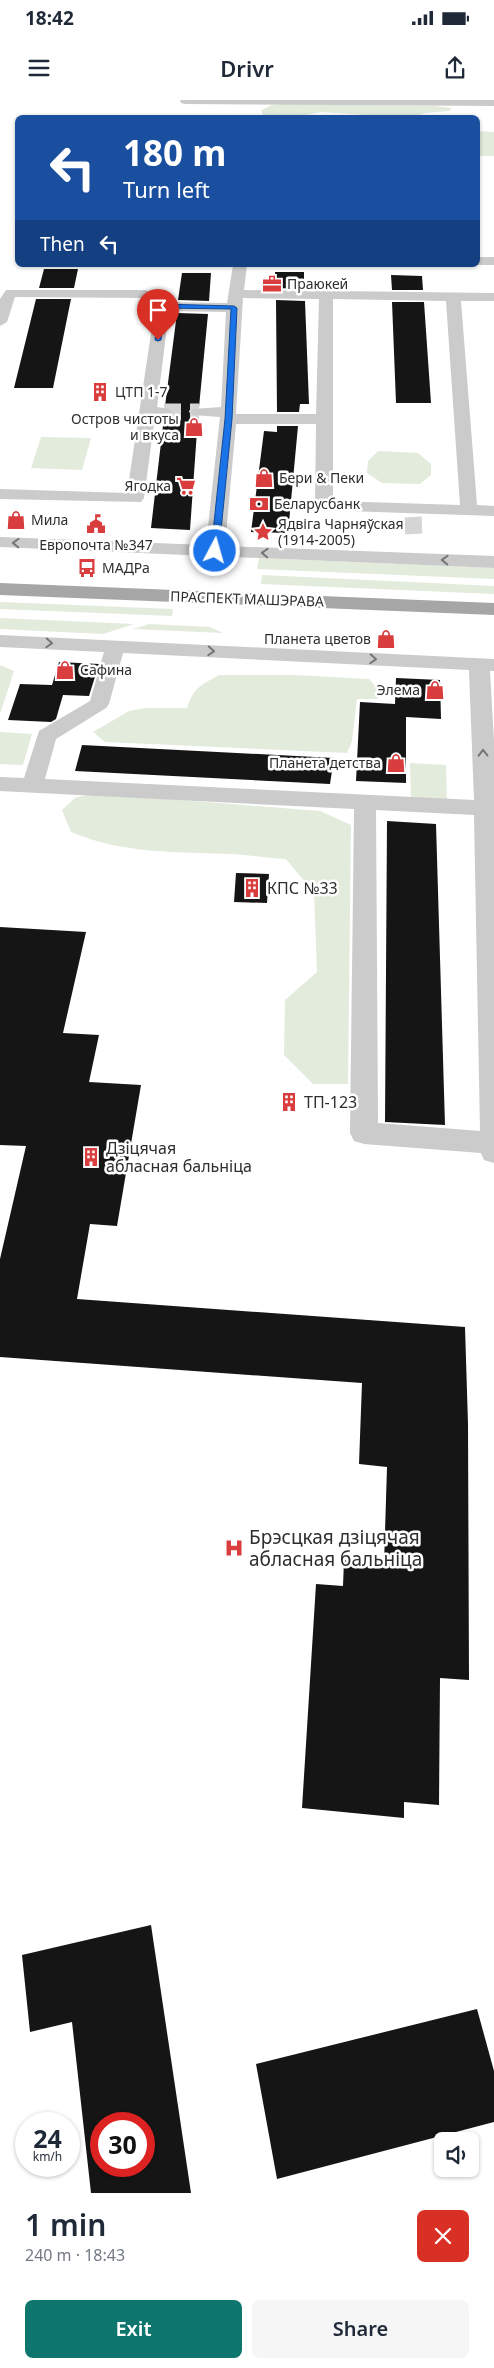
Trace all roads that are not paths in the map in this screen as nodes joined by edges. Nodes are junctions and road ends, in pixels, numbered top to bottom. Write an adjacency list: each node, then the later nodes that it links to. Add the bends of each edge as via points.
1 (209, 100): 2 (street); 3 (street, via 254,107)
2 (185, 101)
3 (468, 103): 4 (street); 5 (street)
4 (494, 103)
5 (472, 115)
6 (480, 261): 7 (street)
7 (494, 261)
8 (240, 267): 12 (street)
9 (326, 295): 10 (street); 12 (street); 17 (street)
10 (453, 296): 11 (street); 19 (street)
11 (494, 297)
12 (235, 301): 13 (street); 16 (street)
13 (162, 306): 14 (street, via 146,294 11,293 4,302); 18 (street, via 156,412 135,498)
14 (0, 322)
15 (199, 412): 16 (street)
16 (228, 415): 17 (street); 22 (street)
17 (324, 419): 19 (street, via 324,506 412,513)
18 (0, 494)
19 (469, 510): 20 (street)
20 (494, 511)
21 (0, 542): 22 (street, one-way to 21)
22 (215, 551): 23 (street, one-way to 22, via 415,551)
23 (494, 562)
24 (0, 588): 25 (main road, ПРАСПЕКТ МАШЭРАВА)
25 (494, 609)
26 (0, 641): 27 (street, one-way to 27)
27 (116, 647): 28 (street, one-way to 28); 31 (street, via 99,704 46,736)
28 (487, 664): 29 (street)
29 (488, 717): 32 (street, one-way to 29)
30 (0, 784): 31 (street)
31 (33, 785): 33 (street)
32 (488, 796): 33 (street); 34 (street)
33 (365, 803): 35 (street, via 364,1133)
34 (493, 1111): 35 (street)
35 (493, 1143): 36 (street)
36 (494, 1152)

